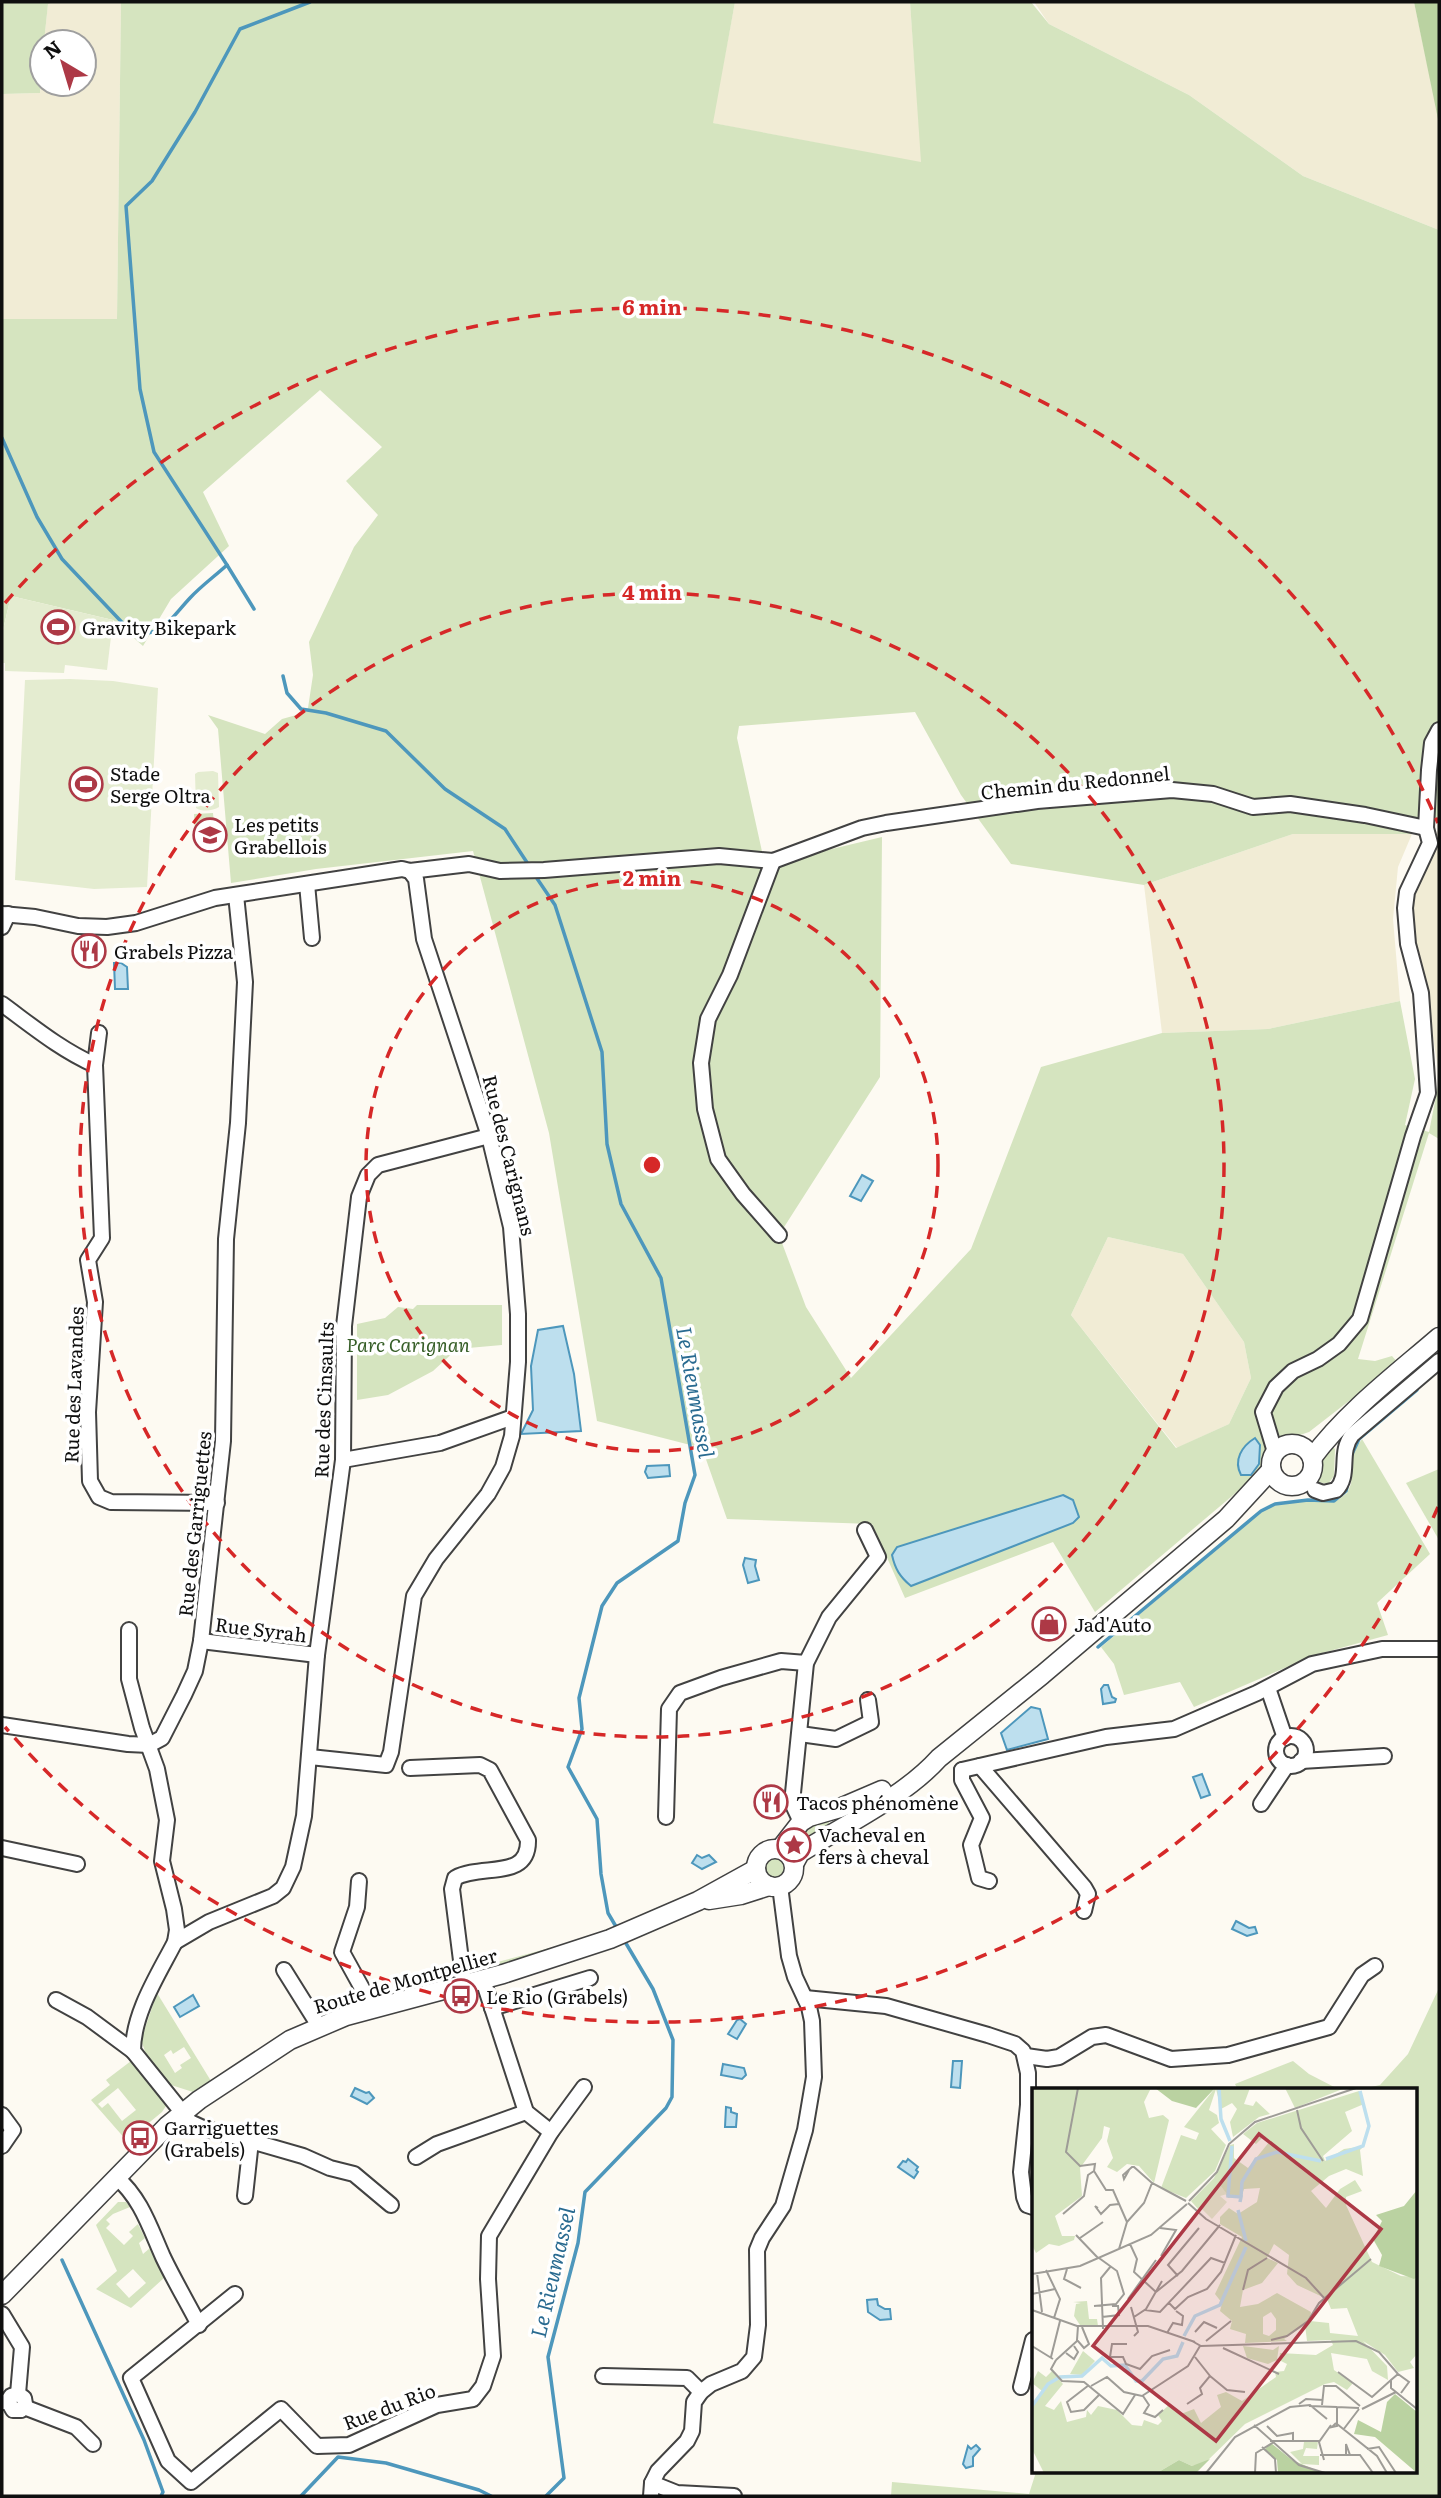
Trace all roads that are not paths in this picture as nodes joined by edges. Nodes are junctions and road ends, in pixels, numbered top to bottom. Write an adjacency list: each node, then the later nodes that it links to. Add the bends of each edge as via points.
1 (1439, 730): 2 (street, via 1430,756)
2 (1426, 828): 3 (street, Chemin du Redonnel, via 1290,804 1253,807 1213,794 1172,790 1037,801 886,823); 18 (street, via 1430,843 1407,892 1405,908 1408,944 1421,993 1428,1093 1360,1319 1339,1344 1293,1371 1276,1387 1263,1412)
3 (773, 861): 4 (street, Chemin du Redonnel, via 719,856 544,870 500,871 469,864); 13 (street, via 730,975 708,1019 701,1063 705,1109 719,1159)
4 (410, 871): 5 (street, Chemin du Redonnel); 12 (street, Rue des Carignans, via 416,879 424,939)
5 (307, 884): 6 (street, Chemin du Redonnel); 8 (street)
6 (236, 895): 7 (street, Chemin du Redonnel, via 107,927); 23 (street, Rue des Garriguettes, via 245,982 239,1123 226,1239 223,1441)
7 (4, 918)
8 (312, 938)
9 (2, 1004): 11 (street)
10 (99, 1033): 11 (street, Rue des Lavandes)
11 (95, 1065): 23 (street, Rue des Lavandes, via 102,1238 88,1260 95,1303 88,1412 90,1481 99,1497 111,1502)
12 (489, 1136): 17 (street, Rue des Carignans, via 516,1267 518,1362); 20 (street, Rue des Cinsaults, via 378,1165 363,1184 344,1326)
13 (779, 1234)
14 (1439, 1337): 16 (street)
15 (1439, 1361): 22 (street, via 1347,1442 1343,1478 1336,1490)
16 (1357, 1407): 18 (street); 19 (street)
17 (513, 1417): 20 (street, via 440,1443); 38 (street, Rue des Carignans, via 512,1436 498,1476 414,1596 386,1765)
18 (1282, 1444): 19 (street, via 1307,1450); 21 (street, via 1271,1460)
19 (1312, 1458): 21 (street, via 1306,1480 1295,1485)
20 (343, 1460): 28 (street, Rue des Cinsaults)
21 (1277, 1477): 36 (street)
22 (1315, 1490)
23 (217, 1503): 26 (street, Rue des Garriguettes)
24 (865, 1530): 29 (street, via 878,1557 829,1618)
25 (129, 1630): 35 (street, via 130,1679)
26 (201, 1641): 28 (street, Rue Syrah); 35 (street, Rue des Garriguettes, via 184,1695 162,1738)
27 (1439, 1649): 30 (street, via 1382,1649 1312,1664)
28 (317, 1656): 38 (street, Rue des Cinsaults)
29 (806, 1663): 33 (street); 46 (street, via 781,1661 680,1693 669,1709)
30 (1268, 1688): 34 (street); 41 (street, via 1174,1729 1107,1737)
31 (868, 1700): 33 (street, via 871,1722 836,1739)
32 (2, 1725): 35 (street)
33 (800, 1734): 47 (street, via 792,1803)
34 (1284, 1738): 39 (street, via 1303,1742); 40 (street, via 1276,1752)
35 (149, 1745): 59 (street, via 167,1820 162,1861 174,1909)
36 (941, 1756): 43 (street); 45 (street, via 870,1797); 48 (street, via 904,1788)
37 (1384, 1756): 39 (street)
38 (310, 1757): 59 (street, via 304,1816 293,1867 283,1888)
39 (1301, 1761): 40 (street)
40 (1287, 1765): 44 (street)
41 (980, 1766): 43 (street); 58 (street, via 1084,1886 1088,1894)
42 (410, 1768): 64 (street, via 480,1765 490,1770 528,1840 523,1863 455,1878 452,1889)
43 (962, 1770): 55 (street, via 962,1780 982,1818 971,1845 979,1878)
44 (1261, 1804)
45 (833, 1810): 47 (street); 48 (street)
46 (666, 1817)
47 (802, 1822): 50 (street)
48 (839, 1828): 52 (street, via 800,1853)
49 (2, 1848): 51 (street)
50 (780, 1849): 52 (street); 53 (street, via 763,1853)
51 (77, 1864)
52 (794, 1864): 56 (street, via 790,1880)
53 (756, 1868): 56 (street, via 760,1880); 57 (street, Route de Montpellier)
54 (359, 1881): 67 (street, via 357,1907 342,1952)
55 (989, 1881)
56 (775, 1886): 57 (street, Route de Montpellier); 65 (street, via 789,1956)
57 (698, 1902): 63 (street, Route de Montpellier, via 610,1939)
58 (1084, 1911)
59 (176, 1942): 70 (street, via 139,2016)
60 (1375, 1966): 71 (street, via 1362,1975 1329,2027 1228,2055 1171,2059 1106,2035 1092,2037 1059,2057)
61 (285, 1970): 69 (street)
62 (590, 1978): 68 (street)
63 (483, 1980): 64 (street, Route de Montpellier); 68 (street)
64 (464, 1984): 67 (street, Route de Montpellier)
65 (805, 1998): 71 (street, via 886,2006 1015,2045); 91 (street, via 812,2021 814,2077 783,2206 757,2250 754,2357 742,2371)
66 (56, 2000): 70 (street)
67 (373, 2008): 69 (street, Route de Montpellier)
68 (492, 2008): 73 (street)
69 (320, 2026): 74 (street, Route de Montpellier, via 270,2053)
70 (133, 2051): 74 (street)
71 (1026, 2056): 83 (street, via 1028,2105 1021,2172 1024,2197)
72 (584, 2087): 76 (street, Rue du Rio)
73 (526, 2112): 76 (street); 79 (street, via 437,2144)
74 (182, 2113): 77 (street, via 194,2125); 80 (street, Route de Montpellier)
75 (2, 2115): 78 (street, via 13,2130)
76 (551, 2132): 87 (street, Rue du Rio, via 489,2236 493,2356 484,2386 473,2399 438,2405 349,2445 317,2446 281,2409 191,2482 168,2461 131,2378)
77 (251, 2141): 81 (street); 82 (street, via 354,2174)
78 (2, 2146)
79 (416, 2157)
80 (116, 2177): 85 (street, Route de Montpellier); 87 (street, via 145,2214)
81 (245, 2196)
82 (391, 2205)
83 (1032, 2207)
84 (235, 2294): 87 (street)
85 (2, 2295)
86 (2, 2314): 92 (street, via 22,2347)
87 (199, 2325)
88 (1032, 2344): 90 (street)
89 (603, 2376): 91 (street, via 687,2378)
90 (1021, 2387)
91 (701, 2392): 94 (street, via 694,2402 687,2441 658,2471)
92 (13, 2401): 93 (street, via 76,2427)
93 (93, 2444)
94 (651, 2490): 95 (street)
95 (734, 2496)

